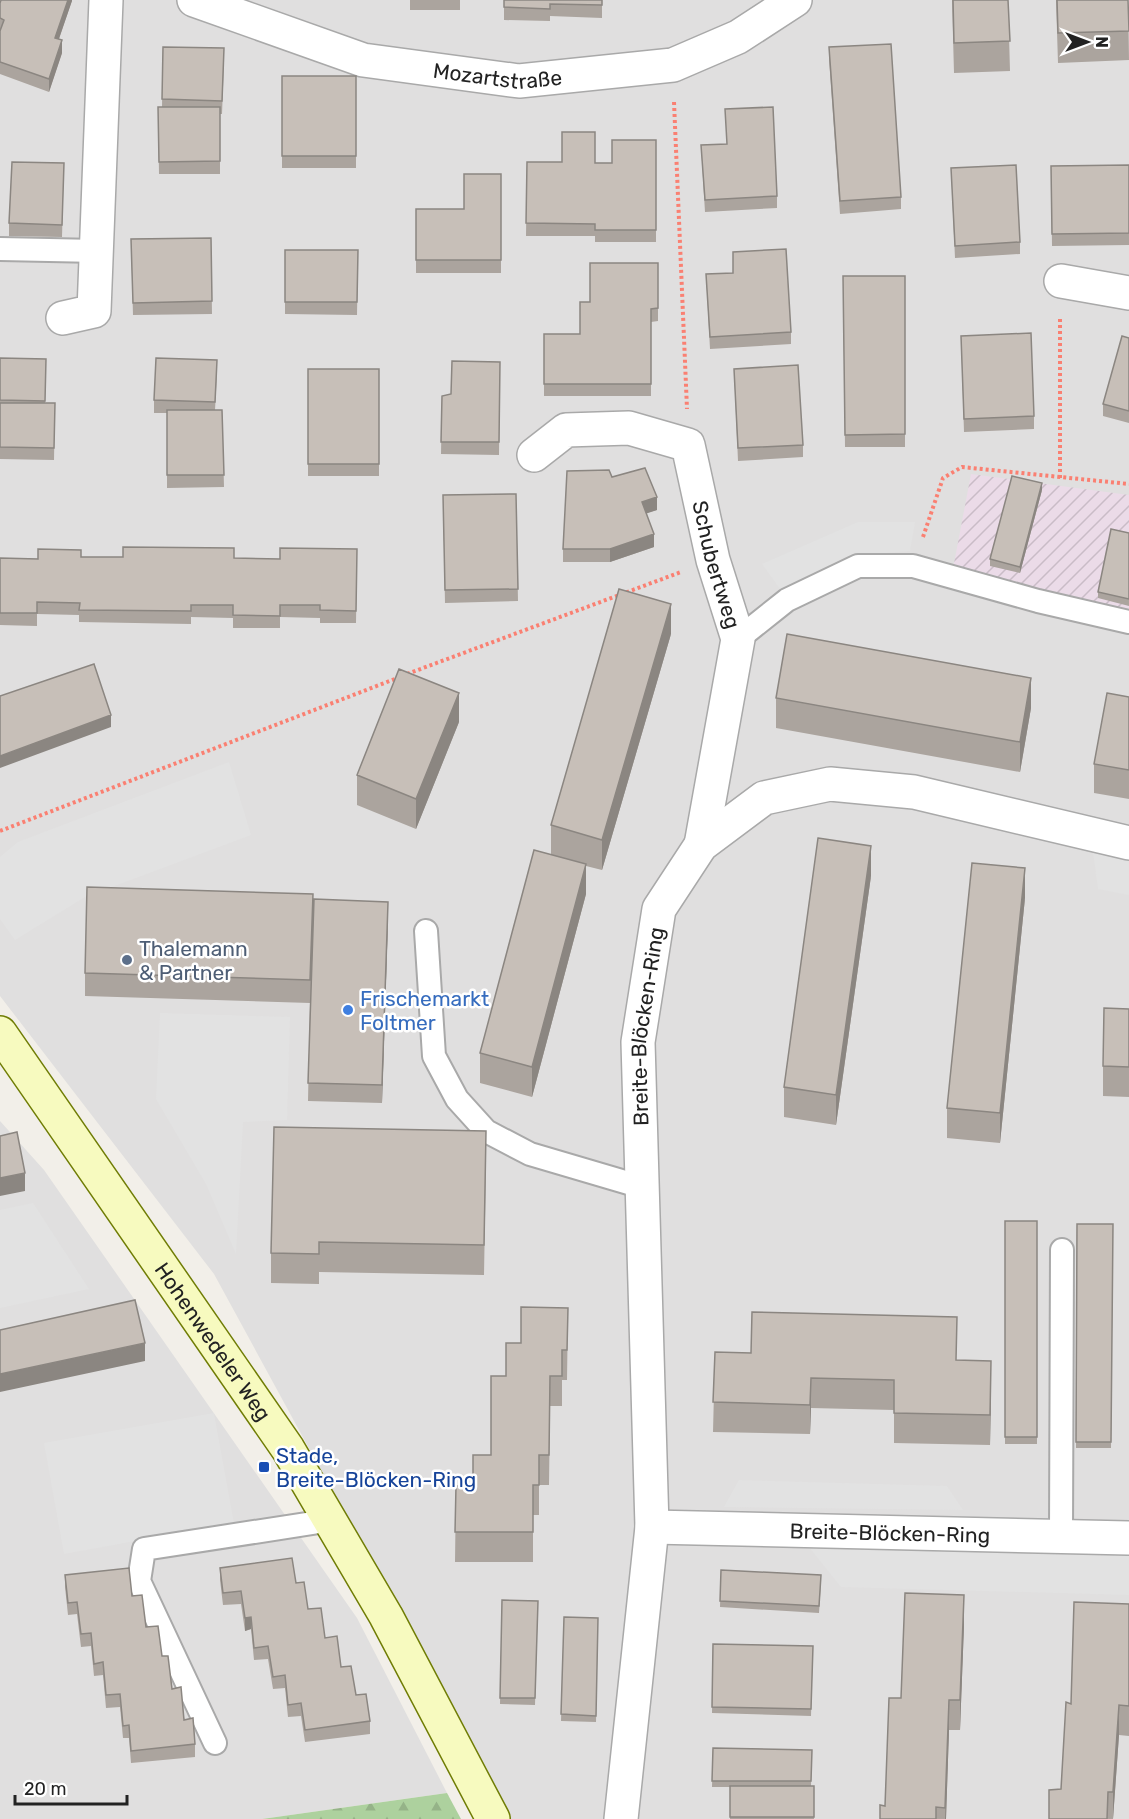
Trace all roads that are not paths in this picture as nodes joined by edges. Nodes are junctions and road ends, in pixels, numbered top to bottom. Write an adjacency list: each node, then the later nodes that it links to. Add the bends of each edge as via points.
1 (106, 0): 5 (street)
2 (194, 0): 3 (street, Mozartstraße, via 363,60 519,81 673,65 738,37)
3 (795, 0)
4 (0, 249): 5 (lane)
5 (98, 251): 8 (street, via 94,311)
6 (1060, 281): 7 (street)
7 (1129, 293)
8 (63, 318)
9 (534, 455): 11 (street, Schubertweg, via 566,430 629,428 688,445 713,560)
10 (1129, 622): 11 (lane, via 913,566 858,566 788,600)
11 (738, 639): 13 (street, Schubertweg)
12 (1129, 843): 13 (street, Breite-Blöcken-Ring, via 914,792 830,784 764,798)
13 (701, 845): 16 (street, Breite-Blöcken-Ring, via 659,909 638,1042)
14 (426, 931): 16 (lane, via 434,1056 457,1099 486,1131 530,1154)
15 (0, 1033): 18 (street, Hohenwedeler Weg, via 288,1449)
16 (642, 1186): 19 (street, Breite-Blöcken-Ring)
17 (1062, 1250): 20 (lane)
18 (332, 1520): 22 (lane, via 144,1549 139,1581); 23 (street, Hohenwedeler Weg)
19 (652, 1527): 20 (street, Breite-Blöcken-Ring); 24 (street, Breite-Blöcken-Ring)
20 (1060, 1537): 21 (street, Breite-Blöcken-Ring)
21 (1129, 1538)
22 (215, 1743)
23 (493, 1819)
24 (621, 1819)

